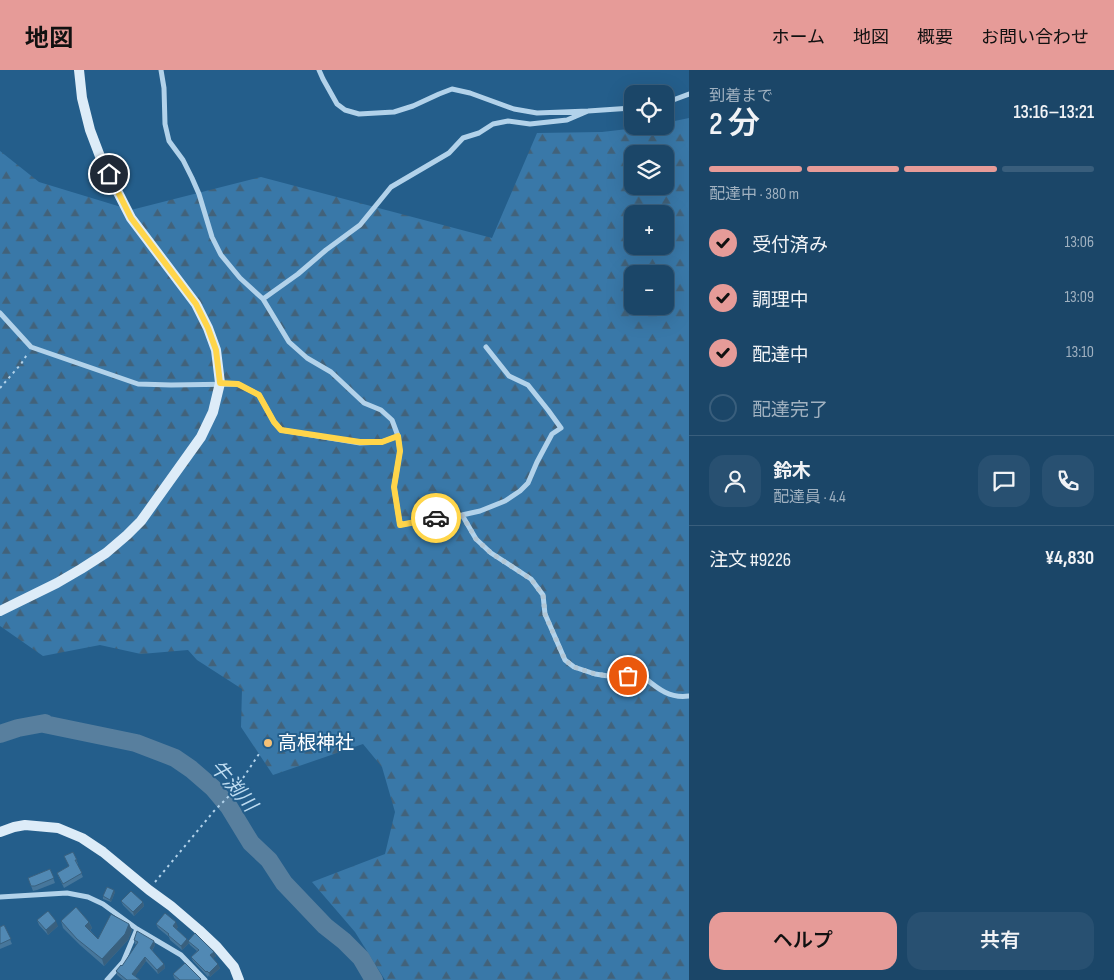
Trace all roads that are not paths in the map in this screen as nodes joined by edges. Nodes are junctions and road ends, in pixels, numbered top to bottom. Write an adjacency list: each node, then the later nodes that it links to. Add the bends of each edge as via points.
1 (79, 70): 11 (street, via 82,98 101,159 131,218 196,304 216,350)
2 (161, 70): 8 (street, via 169,141 192,178 221,255)
3 (319, 70): 7 (street, via 337,104 344,110 359,114 394,112 452,89 514,110 537,113)
4 (689, 94): 5 (street)
5 (674, 100)
6 (624, 109): 7 (street)
7 (588, 111): 8 (street, via 567,120 493,124 479,134 463,138 449,153 391,187 360,225)
8 (263, 299): 12 (street, via 289,342 307,358 332,372 364,403 381,410 392,420)
9 (0, 313): 11 (street, via 31,347 138,384)
10 (486, 347): 13 (street, via 509,376 528,385 561,428 552,434 528,483 520,492 506,501)
11 (220, 383): 12 (street, via 238,384 259,395 281,430 360,442 382,442); 14 (street, via 201,437 127,535 81,570)
12 (398, 436): 13 (street, via 400,451 394,487 400,525)
13 (462, 515): 15 (street, via 476,539 531,579 543,595 545,614 565,660 574,667 595,674 615,677 641,675 663,692 679,698)
14 (0, 611)
15 (689, 696)
16 (0, 832): 21 (street, via 25,826 58,828 82,838 172,906 217,947 234,967)
17 (0, 897): 18 (street, via 67,893 88,897)
18 (137, 929): 19 (street, via 123,962); 20 (street, via 181,955)
19 (107, 980)
20 (205, 980)
21 (239, 980)

